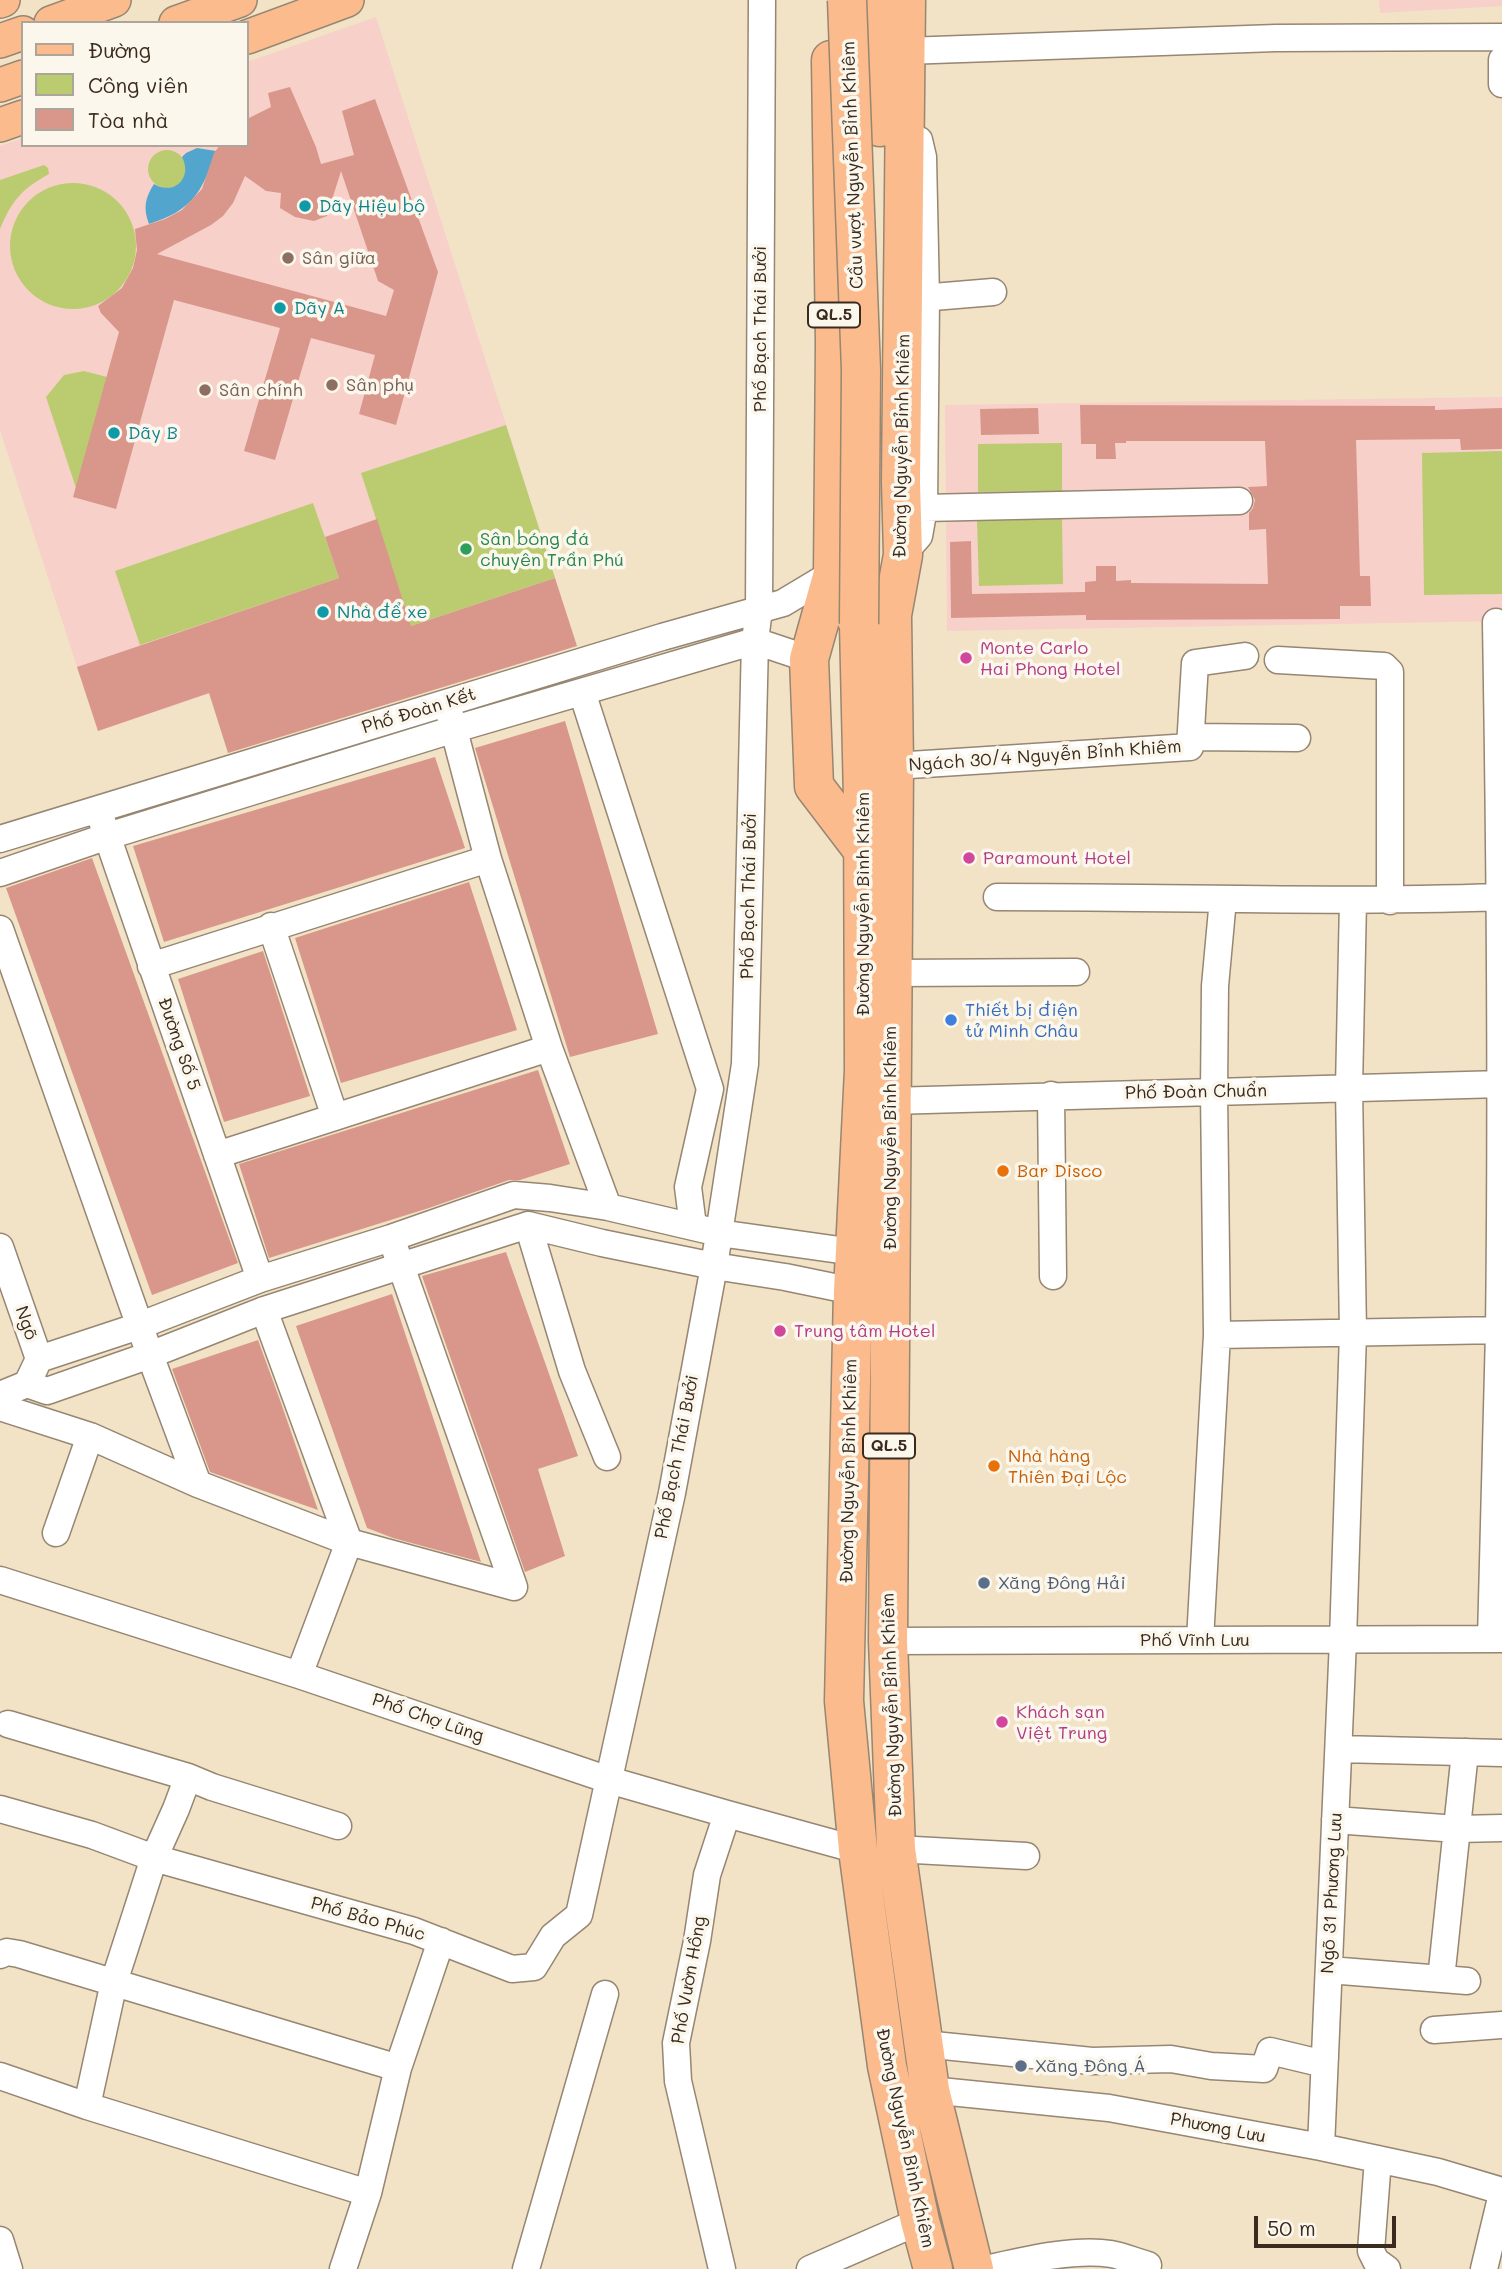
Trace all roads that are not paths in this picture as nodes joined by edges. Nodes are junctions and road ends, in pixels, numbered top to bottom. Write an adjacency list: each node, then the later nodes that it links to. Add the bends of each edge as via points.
1 (114, 0): 8 (main road)
2 (240, 0): 9 (main road)
3 (348, 0): 12 (main road)
4 (762, 0): 27 (street, Phố Bạch Thái Bưởi)
5 (849, 0): 7 (highway); 28 (highway, Cầu vượt Nguyễn Bỉnh Khiêm / QL.5, bridge, via 861,370)
6 (878, 0): 10 (highway, via 888,5); 28 (highway, Cầu vượt Nguyễn Bỉnh Khiêm / QL.5, via 886,367 884,517)
7 (830, 18): 26 (highway, Đường Nguyễn Bỉnh Khiêm / QL.5)
8 (56, 21)
9 (182, 21)
10 (905, 27): 13 (street, via 1276,38); 22 (highway, Đường Nguyễn Bỉnh Khiêm / QL.5)
11 (21, 34): 14 (main road)
12 (248, 37)
13 (1502, 37)
14 (0, 41)
15 (1502, 60): 17 (street)
16 (21, 78): 18 (main road)
17 (1502, 84)
18 (0, 85)
19 (21, 118): 20 (main road)
20 (0, 125)
21 (993, 292): 22 (street)
22 (915, 299): 24 (street); 25 (highway, Đường Nguyễn Bỉnh Khiêm / QL.5, via 901,482)
23 (1239, 501): 24 (street)
24 (924, 508): 25 (street, via 919,536)
25 (903, 555): 28 (highway, Đường Nguyễn Bỉnh Khiêm / QL.5)
26 (833, 573): 27 (street, Phố Đoàn Kết, via 783,603); 28 (highway, Đường Nguyễn Bỉnh Khiêm / QL.5); 32 (highway)
27 (760, 609): 30 (street, Phố Bạch Thái Bưởi); 35 (street, Phố Đoàn Kết)
28 (875, 619): 39 (highway, Đường Nguyễn Bỉnh Khiêm / QL.5); 43 (highway, Đường Nguyễn Bình Khiêm / QL.5)
29 (1496, 622): 47 (street)
30 (755, 641): 32 (street); 34 (street, Phố Đoàn Kết); 67 (street, Phố Bạch Thái Bưởi, via 745,1064)
31 (1245, 656): 37 (street, Ngách 30/4 Nguyễn Bỉnh Khiêm, via 1195,663)
32 (808, 659): 43 (highway, via 814,786)
33 (1278, 660): 50 (street, via 1384,666 1390,672)
34 (582, 692): 36 (street, Phố Đoàn Kết); 66 (street, via 710,1089 688,1187)
35 (446, 703): 36 (street); 40 (street, Phố Đoàn Kết)
36 (455, 729): 41 (street, Phố Đoàn Kết); 44 (street)
37 (1191, 737): 38 (street); 39 (street, Ngách 30/4 Nguyễn Bỉnh Khiêm, via 1190,747)
38 (1297, 738)
39 (894, 766): 54 (highway, Đường Nguyễn Bỉnh Khiêm / QL.5)
40 (98, 809): 41 (street, Đường Số 5); 42 (street, Phố Đoàn Kết)
41 (107, 836): 45 (street, Phố Đoàn Kết); 53 (street, Đường Số 5)
42 (0, 839)
43 (863, 849): 70 (highway, Đường Nguyễn Bình Khiêm / QL.5, via 864,1070)
44 (488, 859): 51 (street); 56 (street)
45 (0, 873)
46 (997, 897): 48 (street)
47 (1500, 897): 50 (street); 57 (street)
48 (1223, 899): 49 (street); 59 (street, via 1215,986)
49 (1353, 901): 50 (street); 58 (street, Ngõ 31 Phương Lưu)
50 (1390, 901)
51 (271, 926): 53 (street); 62 (street)
52 (0, 929): 77 (street)
53 (151, 966): 63 (street, Đường Số 5)
54 (892, 972): 55 (street); 61 (highway, Đường Nguyễn Bỉnh Khiêm / QL.5)
55 (1076, 972)
56 (549, 1048): 62 (street); 64 (street)
57 (1501, 1084): 58 (street, Phố Đoàn Chuẩn); 78 (street)
58 (1349, 1088): 59 (street, Phố Đoàn Chuẩn); 79 (street, Ngõ 31 Phương Lưu)
59 (1214, 1092): 60 (street, Phố Đoàn Chuẩn); 80 (street)
60 (1051, 1095): 61 (street, Phố Đoàn Chuẩn); 73 (street)
61 (890, 1101): 95 (highway, Đường Nguyễn Bỉnh Khiêm / QL.5)
62 (335, 1117): 63 (street)
63 (217, 1155): 74 (street, Đường Số 5)
64 (608, 1207): 66 (street); 68 (street, via 514,1195)
65 (527, 1226): 71 (street); 72 (street); 87 (street, via 572,1371)
66 (693, 1226): 67 (street)
67 (719, 1233): 70 (street); 72 (street, Phố Bạch Thái Bưởi)
68 (391, 1238): 71 (street); 74 (street)
69 (0, 1247): 82 (street, Ngõ)
70 (854, 1252): 75 (highway, Đường Nguyễn Bình Khiêm / QL.5)
71 (400, 1265): 76 (street); 90 (street, via 514,1587)
72 (714, 1266): 75 (street); 102 (street, Phố Bạch Thái Bưởi, via 672,1493)
73 (1053, 1276)
74 (260, 1279): 77 (street)
75 (853, 1291): 110 (highway, Đường Nguyễn Bình Khiêm / QL.5, via 844,1701)
76 (264, 1310): 81 (street); 90 (street)
77 (140, 1325): 81 (street); 82 (street)
78 (1500, 1331): 79 (street); 92 (street)
79 (1353, 1333): 80 (street); 94 (street, Ngõ 31 Phương Lưu)
80 (1217, 1335): 93 (street)
81 (150, 1355): 83 (street, via 47,1391); 88 (street)
82 (38, 1359): 83 (street)
83 (27, 1384): 84 (street)
84 (0, 1395)
85 (0, 1407): 86 (street)
86 (90, 1436): 88 (street); 89 (street)
87 (607, 1457)
88 (198, 1484): 90 (street)
89 (56, 1533)
90 (349, 1542): 96 (street)
91 (0, 1580): 96 (street, Phố Chợ Lũng)
92 (1496, 1639): 94 (street, Phố Vĩnh Lưu)
93 (1200, 1640): 94 (street, Phố Vĩnh Lưu); 95 (street, Phố Vĩnh Lưu)
94 (1343, 1640): 98 (street, Ngõ 31 Phương Lưu)
95 (888, 1642): 109 (highway, Đường Nguyễn Bỉnh Khiêm / QL.5)
96 (299, 1675): 102 (street, Phố Chợ Lũng)
97 (8, 1724): 101 (street)
98 (1339, 1749): 99 (street); 105 (street, Ngõ 31 Phương Lưu)
99 (1465, 1752): 100 (street); 108 (street)
100 (1502, 1753)
101 (188, 1777): 106 (street); 112 (street)
102 (609, 1780): 104 (street, Phố Chợ Lũng); 113 (street, Phố Bảo Phúc, via 579,1915 553,1936 534,1967 512,1969)
103 (0, 1809): 112 (street, Phố Bảo Phúc)
104 (727, 1814): 110 (street, Phố Chợ Lũng); 136 (street, Phố Vườn Hồng, via 707,1875 676,2043 678,2081)
105 (1335, 1820): 108 (street); 115 (street, Ngõ 31 Phương Lưu)
106 (338, 1826)
107 (1502, 1828): 108 (street)
108 (1457, 1829): 115 (street, via 1454,1980)
109 (896, 1849): 111 (street); 120 (highway, Đường Nguyễn Bỉnh Khiêm / QL.5)
110 (858, 1850): 130 (highway, Đường Nguyễn Bình Khiêm / QL.5, via 887,2066)
111 (1026, 1856)
112 (154, 1858): 113 (street, Phố Bảo Phúc); 116 (street)
113 (441, 1941): 122 (street)
114 (4, 1954): 116 (street, via 19,1954)
115 (1329, 1970): 121 (street, Ngõ 31 Phương Lưu)
116 (114, 1982): 122 (street); 125 (street)
117 (605, 1994): 135 (street)
118 (1502, 2025): 119 (street)
119 (1434, 2031)
120 (924, 2044): 121 (street, via 1092,2061 1171,2059 1265,2069 1270,2052 1316,2062); 124 (highway, Đường Nguyễn Bỉnh Khiêm / QL.5)
121 (1325, 2057): 126 (street, Ngõ 31 Phương Lưu)
122 (398, 2068): 128 (street)
123 (0, 2076): 125 (street)
124 (929, 2090): 126 (street, Phương Lưu, via 1109,2108); 139 (highway, Đường Nguyễn Bỉnh Khiêm / QL.5)
125 (87, 2106): 128 (street)
126 (1321, 2147): 127 (street, Phương Lưu)
127 (1378, 2159): 129 (street, Phương Lưu); 141 (street, via 1371,2251)
128 (368, 2193): 134 (street)
129 (1502, 2193): 142 (street)
130 (920, 2221): 137 (street); 138 (highway, Đường Nguyễn Bình Khiêm / QL.5)
131 (0, 2240): 133 (street)
132 (1148, 2265): 140 (street, via 1110,2254 1067,2254)
133 (9, 2269)
134 (343, 2269)
135 (526, 2269)
136 (722, 2269)
137 (810, 2269)
138 (933, 2269)
139 (974, 2269)
140 (986, 2269)
141 (1387, 2269)
142 (1484, 2269)

